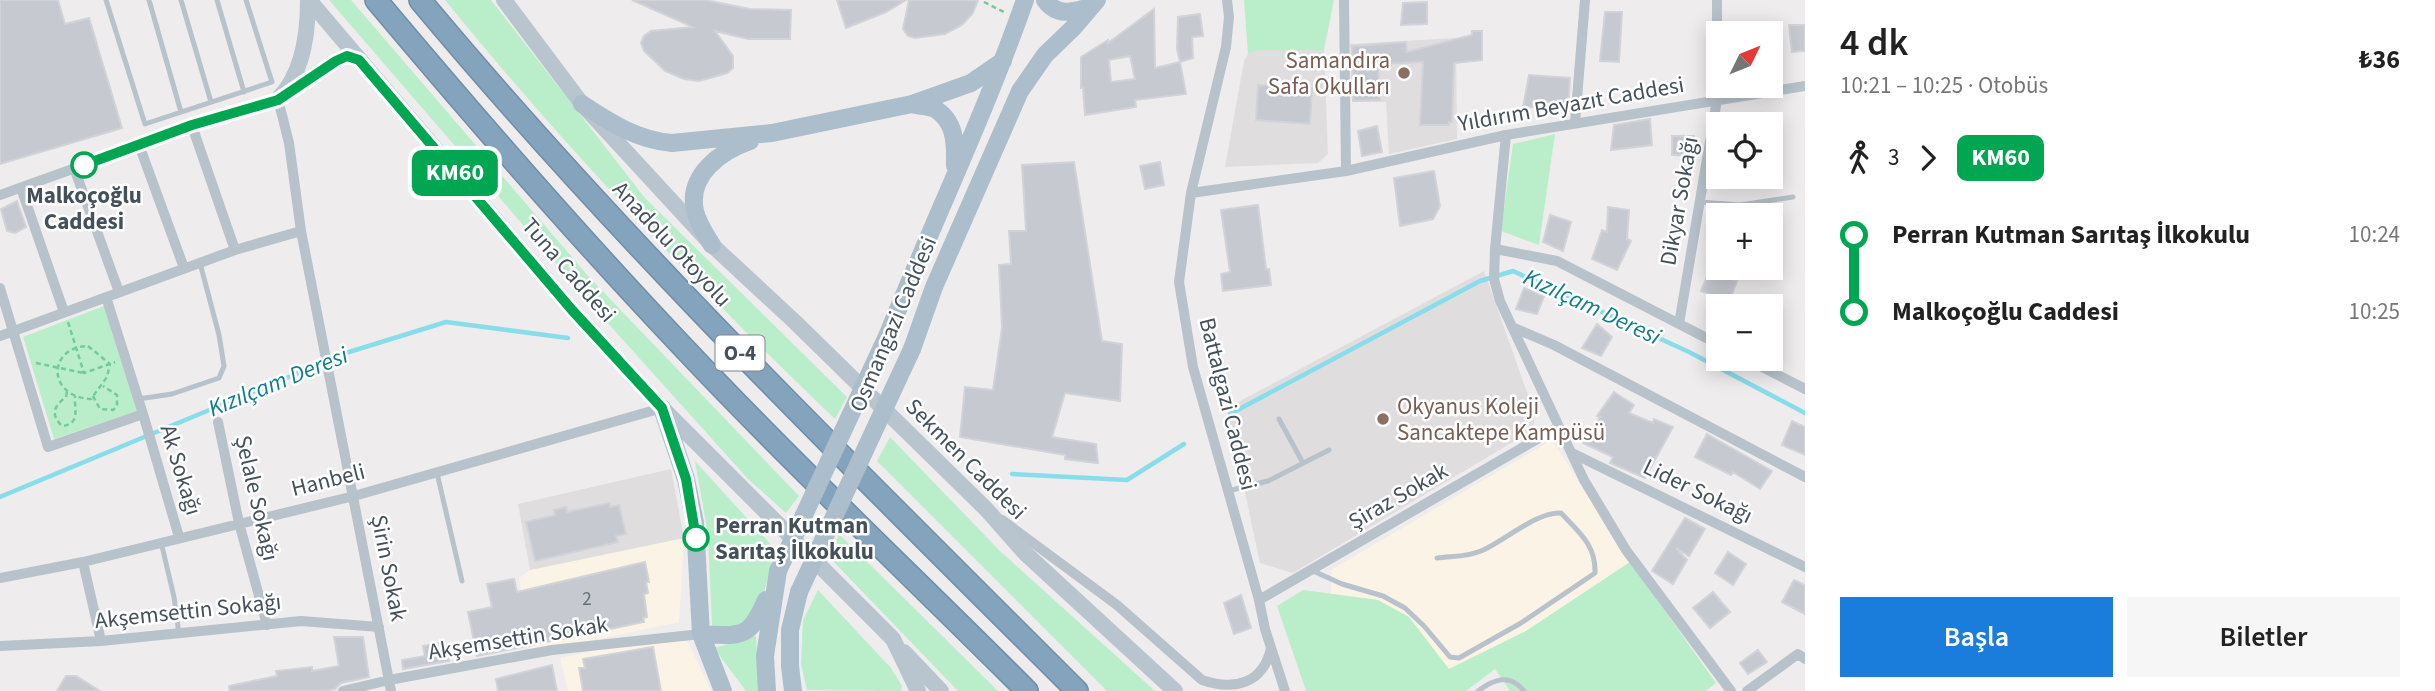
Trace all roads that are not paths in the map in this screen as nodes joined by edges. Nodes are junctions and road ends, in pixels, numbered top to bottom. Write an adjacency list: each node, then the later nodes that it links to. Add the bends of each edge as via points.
1 (106, 0): 26 (lane, via 145,124)
2 (149, 0): 26 (lane)
3 (181, 0): 23 (lane)
4 (217, 0): 20 (lane)
5 (246, 0): 20 (lane, via 272,82)
6 (308, 0): 17 (main road, Tuna Caddesi); 21 (main road, via 308,29 295,76)
7 (376, 0): 98 (highway, O-4, via 523,173 682,347)
8 (420, 0): 99 (highway, Anadolu Otoyolu / O-4, via 634,243)
9 (504, 0): 24 (main road, Sekmen Caddesi)
10 (1025, 0): 18 (main road, Osmangazi Caddesi)
11 (1045, 0): 16 (main road, via 1069,14)
12 (1227, 0): 36 (street, Battalgazi Caddesi, via 1226,47)
13 (1345, 0): 33 (street)
14 (1585, 0): 27 (street)
15 (1717, 0): 22 (street, Dikyar Sokağı)
16 (1094, 4): 92 (main road, Osmangazi Caddesi, bridge, via 1045,55 1020,92 934,286 912,349 799,592 790,630)
17 (359, 60): 21 (main road, via 347,56 336,61); 58 (main road, Tuna Caddesi, via 572,310)
18 (1003, 61): 25 (main road, via 971,83); 34 (main road, Osmangazi Caddesi)
19 (1805, 86): 22 (street, Yıldırım Beyazıt Caddesi)
20 (243, 92): 23 (lane)
21 (278, 100): 28 (street); 40 (street, Şirin Sokak, via 289,143)
22 (1717, 100): 27 (street, Yıldırım Beyazıt Caddesi); 39 (street, Dikyar Sokağı)
23 (211, 102): 26 (lane)
24 (582, 104): 29 (main road, via 655,142); 41 (main road, Sekmen Caddesi)
25 (912, 104): 29 (main road); 34 (main road, via 935,110 947,122 956,138)
26 (181, 112)
27 (1575, 123): 30 (street, Yıldırım Beyazıt Caddesi)
28 (192, 125): 31 (street); 43 (street)
29 (772, 134): 41 (main road, via 726,152 705,170 694,208)
30 (1506, 135): 33 (street, Yıldırım Beyazıt Caddesi); 42 (street)
31 (139, 145): 32 (street); 45 (street)
32 (74, 168): 35 (street); 47 (street)
33 (1346, 171): 36 (street, Yıldırım Beyazıt Caddesi)
34 (954, 178): 78 (main road, Osmangazi Caddesi, bridge, via 888,334)
35 (21, 187): 37 (street); 49 (street)
36 (1192, 193): 68 (street, Battalgazi Caddesi, via 1179,282 1193,367)
37 (0, 195)
38 (1793, 197): 39 (lane, via 1740,205)
39 (1700, 202): 50 (street, Dikyar Sokağı)
40 (300, 231): 43 (street); 69 (street, Şirin Sokak)
41 (712, 245): 70 (main road, Sekmen Caddesi)
42 (1495, 249): 50 (street, via 1557,261); 51 (street, via 1500,301)
43 (235, 250): 44 (street)
44 (200, 263): 45 (street); 57 (lane, via 219,335 224,366 219,378 172,394)
45 (184, 268): 47 (street)
46 (0, 288): 52 (street)
47 (120, 292): 48 (street)
48 (106, 297): 49 (street); 57 (street, Ak Sokağı)
49 (64, 312): 52 (street)
50 (1679, 324): 54 (street)
51 (1513, 327): 62 (street); 67 (street)
52 (13, 331): 53 (street); 59 (street, via 48,447)
53 (0, 336)
54 (1706, 338)
55 (1770, 371): 56 (street)
56 (1805, 389)
57 (138, 399): 59 (street, Ak Sokağı)
58 (662, 408): 66 (street, Hanbeli); 86 (main road, via 695,523); 87 (main road, Tuna Caddesi)
59 (143, 414): 72 (street, Ak Sokağı)
60 (1279, 419): 65 (lane)
61 (218, 422): 71 (street, Şelale Sokağı)
62 (1558, 427): 64 (street); 77 (street, Şiraz Sokak)
63 (1329, 450): 65 (lane)
64 (1572, 453): 76 (street, Lider Sokağı); 104 (street, via 1626,550)
65 (1303, 463): 68 (lane, via 1268,481)
66 (437, 472): 69 (street, Hanbeli); 80 (lane)
67 (1805, 477)
68 (1228, 491): 81 (street, Battalgazi Caddesi)
69 (354, 496): 71 (street, Hanbeli); 83 (street, Şirin Sokak)
70 (986, 509): 84 (street, via 1049,552 1216,687 1244,685 1266,666 1271,649); 100 (main road, Sekmen Caddesi, via 1025,552)
71 (239, 523): 72 (street, Hanbeli); 82 (street, Şelale Sokağı)
72 (180, 537): 73 (street, Hanbeli)
73 (161, 542): 75 (street, Hanbeli); 85 (lane)
74 (1437, 558): 77 (lane, via 1481,551 1542,515 1556,512 1594,553 1595,573 1460,658 1450,657 1405,608)
75 (83, 562): 79 (street, Hanbeli); 88 (street)
76 (1805, 567)
77 (1311, 570): 81 (street, Şiraz Sokak)
78 (778, 571): 86 (main road, via 755,625 740,634); 95 (main road, Osmangazi Caddesi, via 765,656)
79 (0, 578)
80 (462, 581)
81 (1259, 600): 84 (street, Battalgazi Caddesi)
82 (267, 625): 83 (street, Akşemsettin Sokağı, via 301,621); 85 (street, Akşemsettin Sokağı)
83 (379, 627): 91 (street, Şirin Sokak)
84 (1265, 629): 101 (street, Battalgazi Caddesi)
85 (179, 634): 88 (street, Akşemsettin Sokağı)
86 (701, 634): 91 (street, Akşemsettin Sokak, via 552,650); 94 (main road)
87 (893, 639): 96 (main road); 97 (main road, Tuna Caddesi)
88 (101, 641): 89 (street, Akşemsettin Sokağı)
89 (0, 646)
90 (1805, 659): 105 (street, via 1797,654)
91 (390, 686): 93 (street, Akşemsettin Sokak)
92 (795, 689)
93 (343, 691)
94 (723, 691)
95 (767, 691)
96 (918, 691)
97 (941, 691)
98 (1027, 691)
99 (1077, 691)
100 (1175, 691)
101 (1285, 691)
102 (1478, 691): 103 (lane, via 1501,679)
103 (1524, 691)
104 (1731, 691)
105 (1747, 691)

